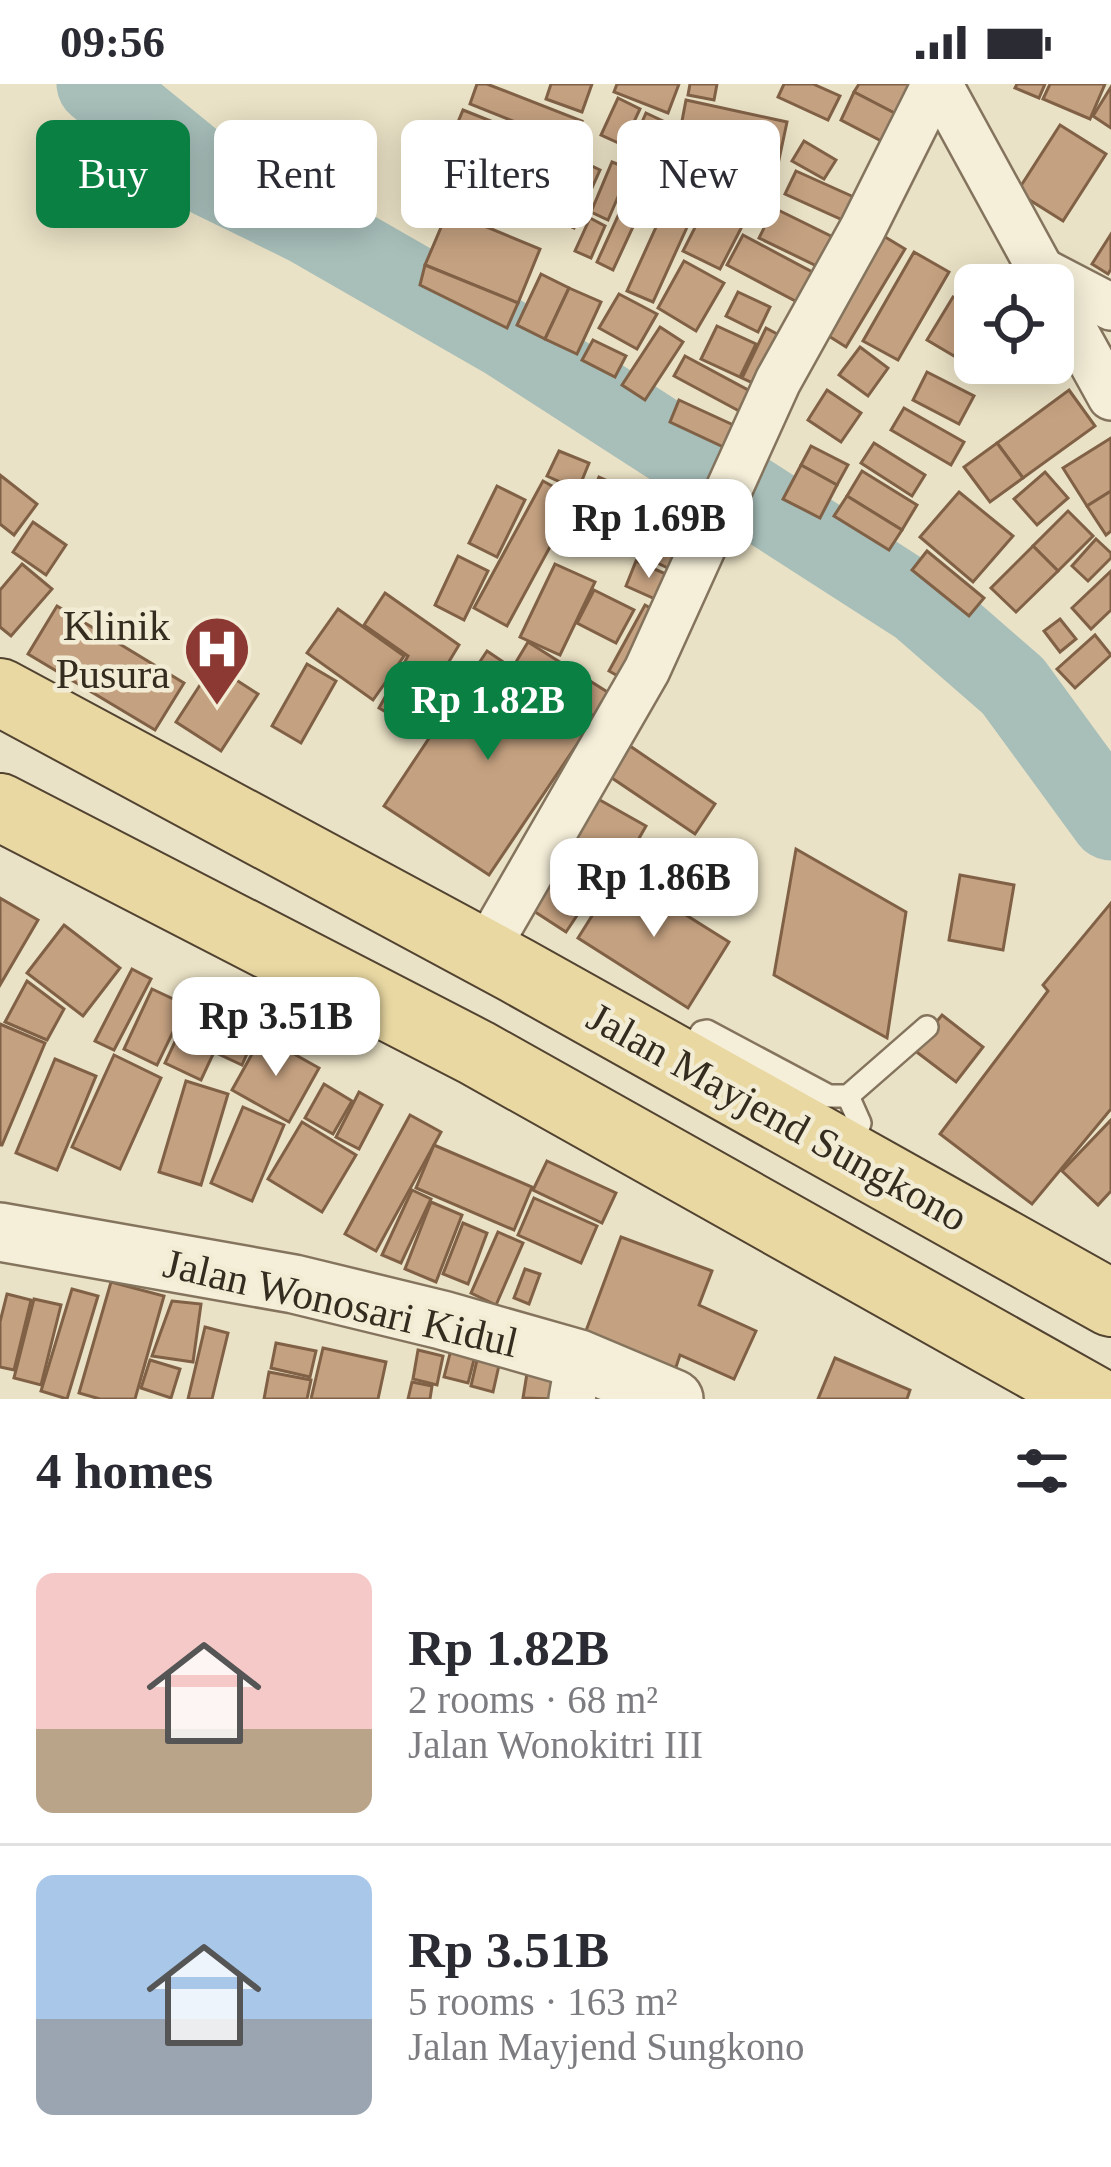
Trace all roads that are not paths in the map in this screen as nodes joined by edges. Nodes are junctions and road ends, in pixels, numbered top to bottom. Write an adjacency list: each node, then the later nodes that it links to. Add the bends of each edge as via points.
1 (937, 84): 2 (street); 9 (street, via 778,381 646,670)
2 (1038, 264)
3 (1074, 292): 4 (street)
4 (1111, 307)
5 (1074, 330): 6 (street)
6 (1111, 398)
7 (0, 692): 9 (main road, Jalan Mayjend Sungkono)
8 (0, 807): 16 (main road, via 477,1053)
9 (484, 953): 11 (main road, Jalan Mayjend Sungkono, via 681,1062)
10 (927, 1027): 11 (lane)
11 (830, 1118): 13 (main road, Jalan Mayjend Sungkono)
12 (0, 1232): 14 (street, Jalan Wonosari Kidul, via 294,1284)
13 (1111, 1303)
14 (576, 1379): 15 (street, Jalan Wonosari Kidul)
15 (674, 1399)
16 (1093, 1399)

